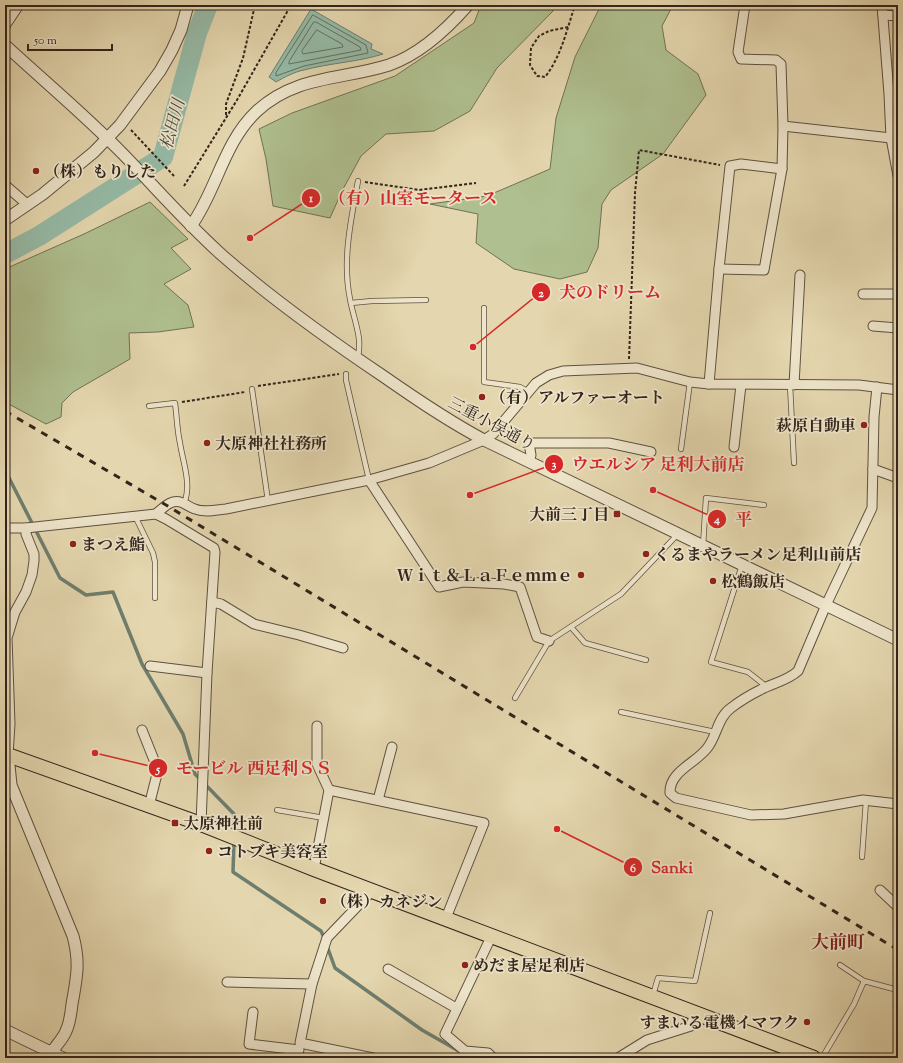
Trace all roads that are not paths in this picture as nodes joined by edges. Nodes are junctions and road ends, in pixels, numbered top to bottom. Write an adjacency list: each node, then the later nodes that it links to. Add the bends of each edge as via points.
1 (19, 5): 8 (street)
2 (188, 5): 12 (street, via 181,30 160,71)
3 (468, 5): 19 (street, via 439,35 401,60 377,68 310,82 283,92 257,111 236,136 203,207)
4 (745, 5): 10 (street, via 738,52 741,59 776,60 781,64)
5 (882, 5): 6 (street)
6 (883, 15): 7 (street); 11 (street)
7 (898, 16)
8 (5, 26)
9 (5, 45): 12 (street)
10 (783, 126): 11 (street); 13 (street)
11 (891, 138): 14 (street)
12 (108, 139): 17 (street); 19 (street, 三重小俣通り)
13 (782, 169): 20 (street, via 764,270); 20 (street, via 740,164 730,166)
14 (898, 176)
15 (358, 181): 25 (lane, via 347,258)
16 (5, 185): 17 (street)
17 (28, 205): 18 (street)
18 (5, 220)
19 (191, 226): 29 (street, 三重小俣通り, via 275,300)
20 (719, 269): 32 (street)
21 (800, 275): 34 (street)
22 (863, 294): 23 (street)
23 (898, 294)
24 (426, 300): 25 (lane)
25 (351, 304): 29 (lane, via 360,343)
26 (484, 308): 38 (lane, via 484,382 520,387)
27 (872, 326): 28 (street)
28 (898, 328)
29 (357, 359): 40 (street, 三重小俣通り, via 450,421)
30 (346, 374): 48 (lane)
31 (690, 382): 32 (street); 38 (street, via 637,368 563,371 549,375 536,383); 42 (lane)
32 (709, 384): 33 (street)
33 (741, 385): 34 (street); 41 (street)
34 (792, 385): 35 (street); 45 (lane)
35 (878, 387): 37 (street); 46 (street, via 874,417)
36 (252, 389): 49 (lane)
37 (898, 390)
38 (529, 392): 40 (street, via 493,434)
39 (150, 406): 50 (lane, via 175,403 187,478 187,496)
40 (484, 440): 44 (street, 三重小俣通り); 48 (street, via 429,463)
41 (734, 447)
42 (681, 449)
43 (651, 452): 44 (street, via 609,444 530,442)
44 (529, 462): 56 (street, 三重小俣通り)
45 (794, 463)
46 (873, 469): 47 (street); 61 (street, via 872,508)
47 (898, 478)
48 (370, 480): 49 (street); 64 (street, via 439,587 463,582 520,587 537,637)
49 (268, 501): 50 (street, via 207,511)
50 (184, 504): 52 (street, via 173,502)
51 (764, 505): 57 (lane, via 706,498)
52 (156, 514): 53 (street); 60 (street, via 214,548)
53 (135, 516): 55 (street); 59 (lane, via 153,553)
54 (5, 528): 55 (street)
55 (26, 528): 76 (street, via 34,561 32,575 15,612 7,638 10,724)
56 (678, 534): 57 (street, 三重小俣通り); 62 (lane, via 621,594)
57 (703, 546): 58 (street, 三重小俣通り)
58 (742, 565): 61 (street, 三重小俣通り); 69 (lane, via 711,662 748,672)
59 (155, 598)
60 (212, 602): 65 (street, via 221,604 254,624 299,634); 68 (street)
61 (826, 606): 63 (street, 三重小俣通り); 69 (street, via 798,671 792,677)
62 (572, 627): 64 (lane); 66 (lane, via 585,642)
63 (898, 640)
64 (549, 641): 70 (lane)
65 (343, 648)
66 (646, 660)
67 (150, 666): 68 (street)
68 (207, 673): 84 (street)
69 (767, 687): 74 (street, via 730,708)
70 (515, 698)
71 (621, 712): 74 (lane)
72 (317, 726): 77 (street, via 317,764)
73 (142, 730): 81 (street, via 158,770)
74 (715, 732): 79 (street, via 708,747 676,776 670,785 670,793 676,798 751,815 784,814)
75 (392, 748): 78 (street)
76 (7, 755): 81 (main road); 105 (street, via 11,785 73,936 78,962 69,1023)
77 (329, 790): 78 (street); 83 (street)
78 (378, 800): 91 (street, via 484,823)
79 (866, 801): 80 (street); 85 (lane)
80 (898, 804)
81 (149, 806): 84 (main road)
82 (277, 810): 83 (lane)
83 (324, 818): 86 (street)
84 (202, 824): 86 (main road)
85 (862, 857)
86 (314, 869): 87 (main road)
87 (373, 890): 91 (main road); 97 (street, via 327,938)
88 (880, 890): 89 (street)
89 (898, 907)
90 (710, 913): 99 (lane, via 695,981 658,978)
91 (446, 918): 92 (main road)
92 (492, 935): 99 (main road); 100 (street)
93 (840, 965): 95 (lane)
94 (388, 969): 100 (street)
95 (864, 981): 98 (lane); 111 (lane, via 854,1004)
96 (227, 982): 97 (street)
97 (312, 984): 104 (street)
98 (894, 989)
99 (652, 997): 102 (main road)
100 (456, 1008): 108 (street, via 444,1034 465,1051 488,1053)
101 (253, 1012): 104 (street, via 249,1044)
102 (695, 1013): 109 (street, via 691,1026 647,1040); 110 (main road)
103 (5, 1030): 105 (street)
104 (299, 1051): 107 (street)
105 (51, 1055): 106 (street)
106 (63, 1058)
107 (373, 1058)
108 (493, 1058)
109 (618, 1058)
110 (814, 1058)
111 (822, 1058)

